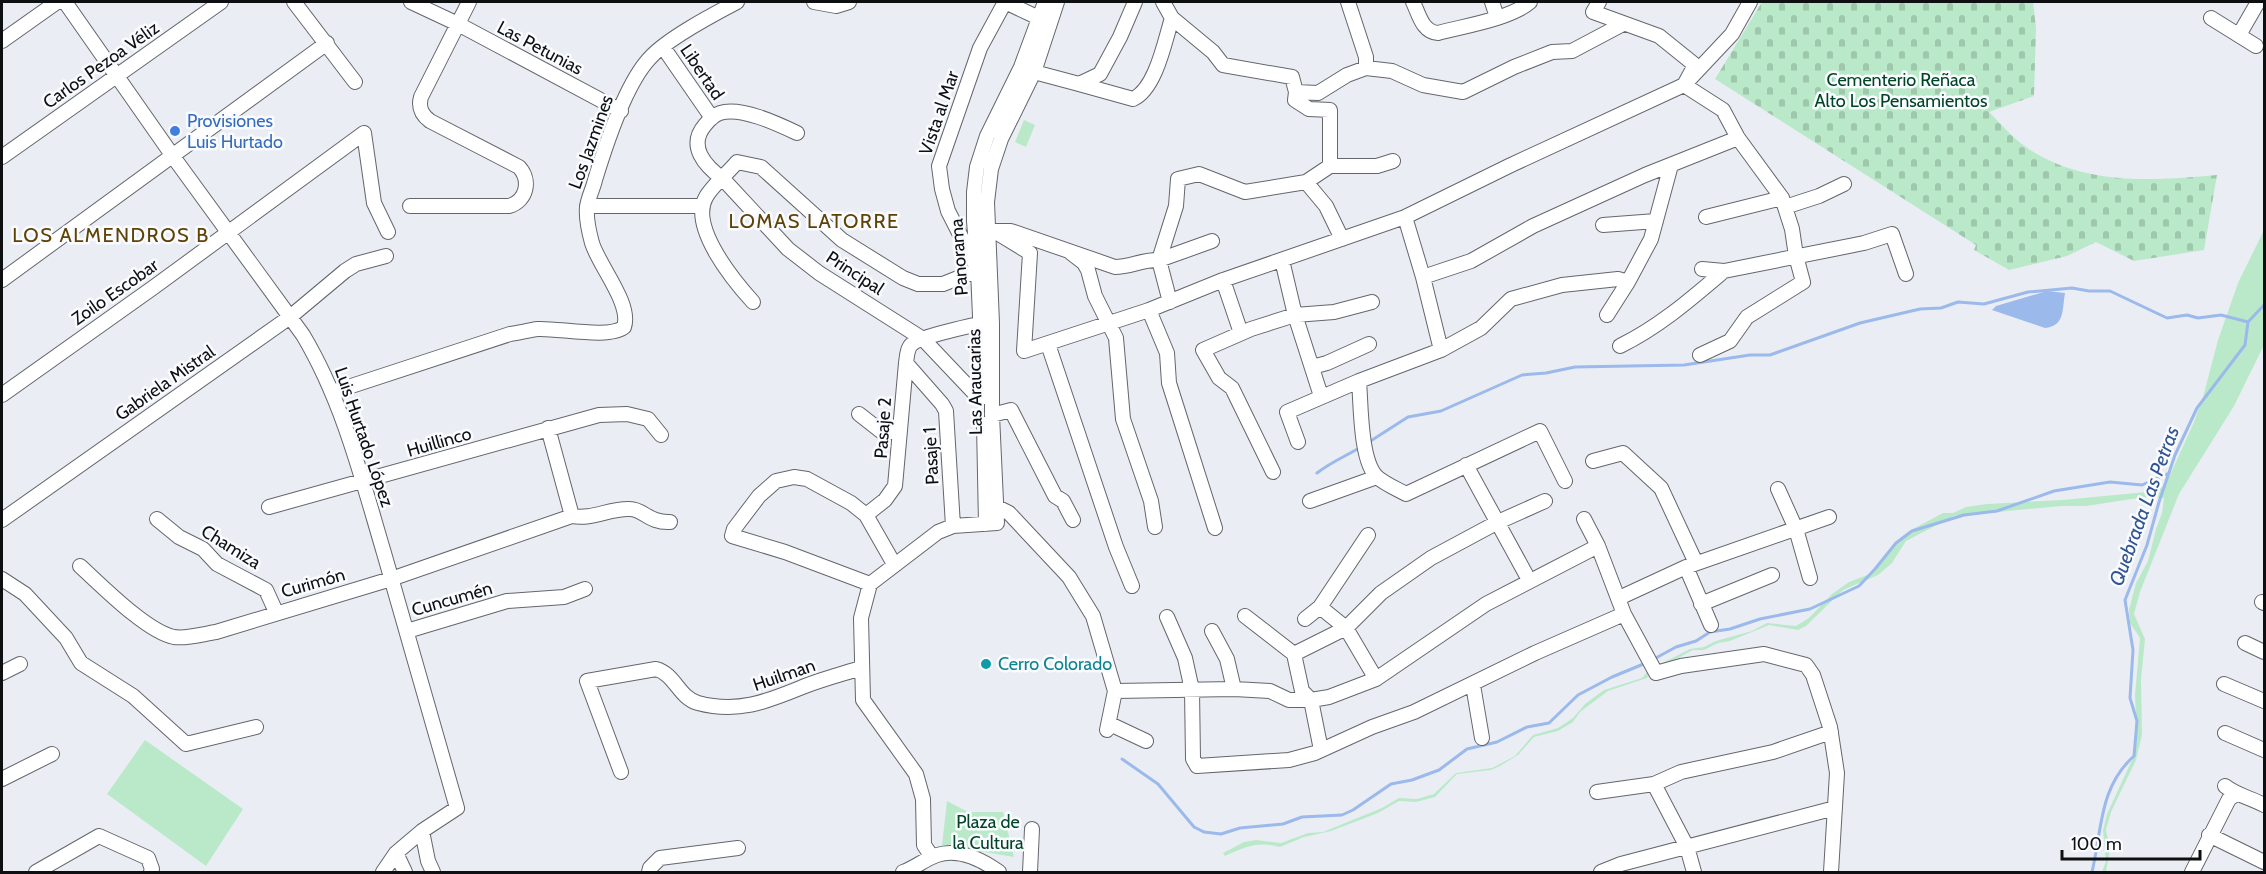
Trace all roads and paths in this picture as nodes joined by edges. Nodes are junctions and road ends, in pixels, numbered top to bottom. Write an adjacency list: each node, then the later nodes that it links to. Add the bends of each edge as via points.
1 (57, 2): 29 (street)
2 (65, 2): 35 (street, Luis Hurtado López)
3 (221, 2): 35 (street, Carlos Pezoa Véliz)
4 (294, 2): 30 (street)
5 (411, 2): 26 (street, Las Petunias)
6 (469, 2): 26 (street)
7 (737, 2): 31 (street, Los Jazmines)
8 (814, 2): 9 (street, via 836,6)
9 (849, 2)
10 (1005, 2): 25 (street); 71 (street, Vista al Mar, via 980,48 939,166 948,211)
11 (1045, 2): 25 (street, Panorama)
12 (1057, 2): 25 (street, Las Araucarias)
13 (1136, 2): 37 (street, via 1100,74)
14 (1163, 2): 23 (street)
15 (1348, 2): 33 (street)
16 (1413, 2): 22 (street, via 1430,33)
17 (1492, 2): 22 (street)
18 (1530, 2): 22 (street)
19 (1750, 2): 38 (street, via 1732,34)
20 (2258, 2): 28 (street)
21 (1596, 7): 27 (street)
22 (1497, 17)
23 (1172, 18): 37 (street, via 1152,79 1142,96 1133,99); 39 (street, via 1224,65 1292,77)
24 (2211, 18): 28 (street)
25 (1045, 19): 34 (street, Las Araucarias); 71 (street, Panorama, via 987,136 977,167 974,221)
26 (458, 24): 40 (street, Las Petunias); 53 (street, via 421,97 420,108 430,121 519,167 526,186 518,203 509,206)
27 (1623, 24): 33 (street, via 1572,51 1552,52 1463,92 1423,85 1392,71); 38 (street, via 1659,36 1695,65)
28 (2239, 35): 32 (street)
29 (2, 41)
30 (327, 43): 36 (street); 44 (street)
31 (663, 46): 40 (street, Los Jazmines, via 639,71); 41 (street, Libertad)
32 (2256, 46)
33 (1366, 68): 39 (street, via 1318,93)
34 (1034, 72): 37 (street); 60 (street, Las Araucarias, via 1001,139 991,169 987,202)
35 (117, 76): 44 (street, Luis Hurtado López); 45 (street, Carlos Pezoa Véliz)
36 (356, 82)
37 (1079, 84)
38 (1684, 85): 43 (street, via 1723,110); 56 (street)
39 (1296, 92): 48 (street, via 1295,100 1309,109 1330,110)
40 (621, 111): 54 (street, Los Jazmines)
41 (712, 118): 42 (street, via 719,113 740,112); 49 (street, Principal, via 703,127 697,144 704,163)
42 (797, 133)
43 (1738, 138): 47 (street); 52 (street)
44 (174, 156): 61 (street, Luis Hurtado López); 75 (street)
45 (2, 157)
46 (1393, 161): 48 (street, via 1377,166)
47 (1671, 165): 58 (street); 74 (street, via 1533,226 1471,261)
48 (1330, 166): 50 (street)
49 (723, 179): 55 (street, via 711,190); 71 (street, via 737,162 761,167 842,240 918,284 943,284); 88 (street, Principal, via 788,249)
50 (1306, 182): 63 (street, via 1326,206); 68 (street, via 1245,192 1199,174 1178,179 1176,207)
51 (1845, 184): 52 (street, via 1819,196)
52 (1783, 202): 57 (street); 67 (street)
53 (410, 206)
54 (587, 206): 55 (street); 97 (street, Los Jazmines, via 592,244 625,315 626,322 620,331 610,334 537,329 510,334)
55 (703, 206): 78 (street, via 717,255)
56 (1405, 217): 63 (street); 74 (street)
57 (1706, 217)
58 (1656, 221): 59 (street); 77 (street)
59 (1603, 225)
60 (991, 230): 65 (street, via 1011,231); 85 (street, Las Araucarias); 89 (street, via 1030,253 1024,351)
61 (229, 232): 62 (street, Zoilo Escobar, via 364,133 374,203); 84 (street, Luis Hurtado López); 98 (street, Zoilo Escobar)
62 (388, 232)
63 (1342, 239): 69 (street)
64 (1212, 241): 68 (street)
65 (1071, 253): 68 (street, via 1115,267); 86 (street, via 1088,270)
66 (386, 256): 84 (street, Gabriela Mistral, via 356,264)
67 (1796, 256): 72 (street); 73 (street, via 1892,234); 93 (street, via 1803,282 1747,317 1730,341)
68 (1159, 260): 79 (street)
69 (1281, 260): 76 (street); 82 (street)
70 (1702, 269): 72 (street)
71 (978, 270): 85 (street, Panorama)
72 (1724, 270): 91 (street, via 1683,306)
73 (1906, 274)
74 (1423, 278): 92 (street)
75 (2, 279)
76 (1223, 280): 79 (street); 87 (street)
77 (1628, 282): 83 (street); 92 (street, via 1618,279 1562,285 1511,299 1481,328)
78 (753, 302)
79 (1170, 302): 81 (street)
80 (1372, 302): 82 (street, via 1334,312)
81 (1149, 310): 86 (street); 130 (street, via 1167,353 1169,383)
82 (1295, 315): 87 (street); 95 (street)
83 (1607, 315)
84 (290, 317): 97 (street, Luis Hurtado López); 123 (street, Gabriela Mistral)
85 (986, 323): 88 (street); 100 (street, Panorama); 102 (street, Las Araucarias)
86 (1109, 324): 89 (street); 129 (street, via 1116,338 1123,419 1151,501)
87 (1241, 333): 109 (street, via 1203,350 1219,378 1232,388)
88 (923, 339): 94 (street, Pasaje 2, via 912,344); 100 (street, Principal, via 978,397)
89 (1048, 344): 143 (street)
90 (1369, 344): 95 (street)
91 (1620, 346)
92 (1442, 350): 96 (street)
93 (1700, 355)
94 (906, 363): 104 (street, Pasaje 2); 128 (street, Pasaje 1, via 946,411)
95 (1311, 367): 99 (street)
96 (1359, 381): 99 (street); 110 (street, via 1368,464)
97 (333, 392): 112 (street, Luis Hurtado López)
98 (2, 395)
99 (1321, 396): 106 (street, via 1287,412)
100 (983, 397): 127 (street, Panorama)
101 (859, 414): 104 (street, via 882,432)
102 (992, 415): 117 (street, Las Araucarias); 124 (street, via 1011,410 1055,496 1063,501)
103 (549, 428): 105 (street, Huillinco, via 599,415 627,414 648,419); 112 (street, Huillinco); 119 (street)
104 (899, 432): 118 (street, Pasaje 2, via 895,486)
105 (661, 435)
106 (1298, 442)
107 (1593, 461): 135 (street, via 1623,453 1660,488)
108 (1466, 465): 110 (street, via 1406,494); 111 (street, via 1540,431); 126 (street)
109 (1273, 472)
110 (1377, 477): 114 (street)
111 (1565, 481)
112 (363, 482): 116 (street, Huillinco); 140 (street, Luis Hurtado López)
113 (1778, 489): 131 (street)
114 (1310, 501)
115 (1545, 501): 126 (street)
116 (269, 507)
117 (997, 507): 127 (street, Las Araucarias); 168 (street, via 1009,513 1069,577 1093,616)
118 (866, 515): 134 (street); 142 (street, via 807,479 794,477 776,481 759,495 732,536)
119 (572, 516): 125 (street, Curimón, via 582,518 631,508 658,523); 140 (street, Curimón)
120 (1829, 517): 131 (street)
121 (157, 519): 148 (street, Chamiza, via 179,537 203,549 217,564 266,590)
122 (1584, 519): 133 (street)
123 (2, 520)
124 (1072, 520)
125 (670, 522)
126 (1498, 522): 141 (street); 154 (street, via 1431,558 1381,593)
127 (991, 523): 128 (street)
128 (953, 526): 134 (street, via 938,532)
129 (1155, 527)
130 (1215, 528)
131 (1796, 529): 135 (street); 138 (street)
132 (1368, 535): 147 (street)
133 (1598, 546): 141 (street); 145 (street)
134 (894, 564): 142 (street)
135 (1691, 565): 145 (street); 146 (street)
136 (80, 566): 148 (street, Curimón, via 140,618 174,637 216,632)
137 (1772, 575): 146 (street)
138 (1810, 578)
139 (2, 579): 171 (street, via 25,594 66,638 81,663 133,696 186,744)
140 (391, 579): 148 (street, Curimón); 155 (street, Luis Hurtado López)
141 (1529, 580): 163 (street, via 1485,604)
142 (870, 584): 161 (street, via 861,618)
143 (1132, 586)
144 (585, 589): 155 (street, Cuncumén, via 564,597 507,601)
145 (1619, 598): 149 (street)
146 (1701, 604): 153 (street)
147 (1320, 607): 152 (street); 154 (street)
148 (276, 612)
149 (1624, 614): 165 (street); 172 (street, via 1656,673 1764,654 1806,665 1813,675)
150 (1245, 616): 159 (street)
151 (1167, 617): 167 (street, via 1185,658)
152 (1305, 619)
153 (1711, 625)
154 (1346, 628): 159 (street); 163 (street)
155 (407, 631): 186 (street, Luis Hurtado López, via 457,808)
156 (1212, 631): 166 (street, via 1227,659)
157 (2245, 643): 158 (street)
158 (2265, 652)
159 (1294, 654): 169 (street, via 1302,691)
160 (20, 664): 162 (street)
161 (861, 668): 179 (street, Huilman, via 774,700 746,706 692,701 670,677 656,669 587,681); 191 (street, via 863,700 916,774 924,799 924,845)
162 (2, 673)
163 (1376, 679): 169 (street)
164 (2224, 684): 170 (street)
165 (1473, 685): 174 (street); 176 (street)
166 (1233, 689): 167 (street); 169 (street)
167 (1192, 690): 168 (street); 176 (street, via 1193,759 1197,766 1289,760)
168 (1115, 691): 175 (street, via 1108,725)
169 (1311, 700): 176 (street)
170 (2265, 701)
171 (256, 727)
172 (1831, 732): 181 (street, via 1773,752 1681,772); 184 (street, via 1837,773)
173 (2224, 733): 177 (street)
174 (1482, 738)
175 (1146, 741)
176 (1321, 750)
177 (2265, 750)
178 (52, 754): 180 (street)
179 (621, 772)
180 (2, 779)
181 (1654, 784): 182 (street); 188 (street)
182 (1597, 792)
183 (2265, 805): 187 (street, via 2230,790)
184 (1835, 808): 188 (street); 205 (street)
185 (1032, 829): 202 (street)
186 (422, 831): 190 (street); 198 (street)
187 (2209, 835): 192 (street); 206 (street)
188 (1687, 847): 203 (street); 204 (street)
189 (738, 848): 199 (street, via 660,858)
190 (396, 853): 196 (street); 197 (street)
191 (932, 857): 200 (street); 201 (street, via 954,852 969,855)
192 (2265, 862)
193 (51, 869): 194 (street, via 99,836 148,858); 195 (street)
194 (151, 871)
195 (36, 873)
196 (383, 873)
197 (405, 873)
198 (433, 873)
199 (649, 873)
200 (903, 873)
201 (999, 873)
202 (1030, 873)
203 (1601, 873)
204 (1694, 873)
205 (1831, 873)
206 (2192, 873)

